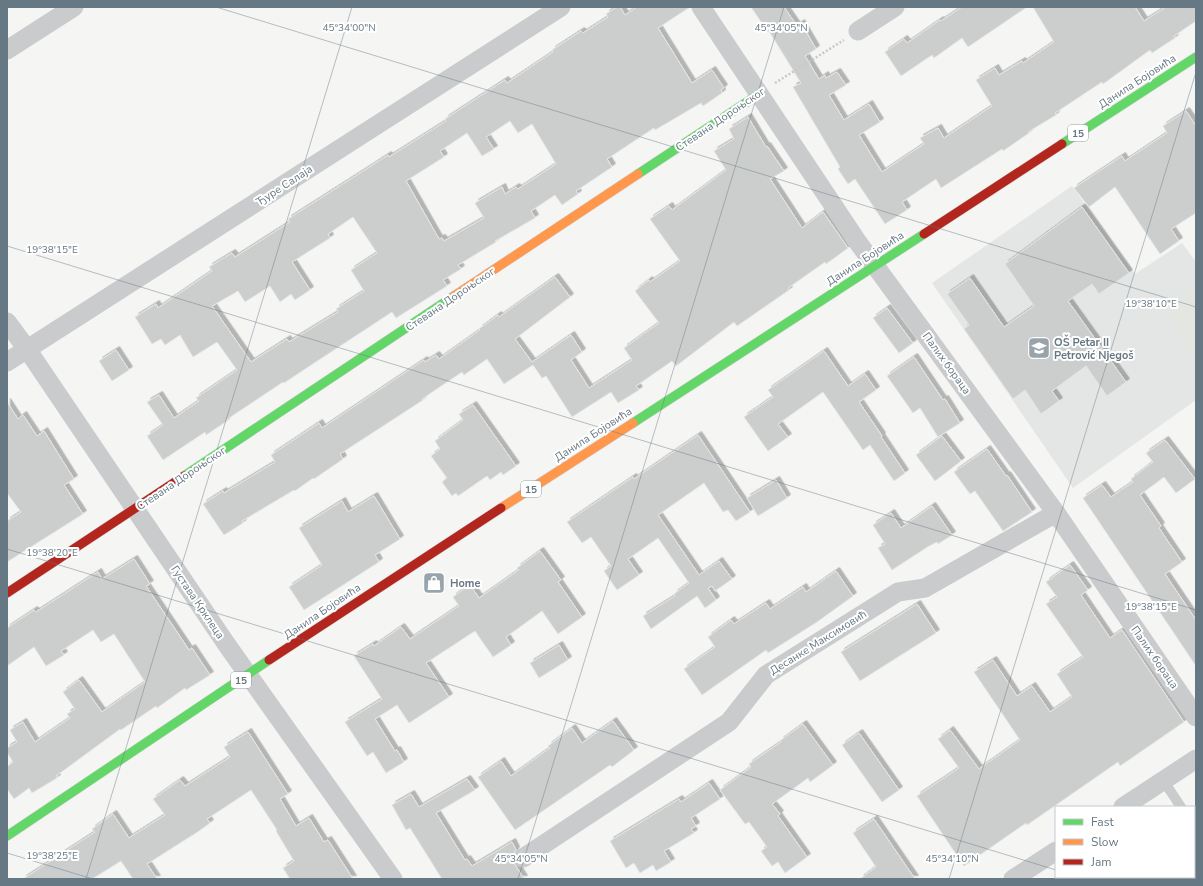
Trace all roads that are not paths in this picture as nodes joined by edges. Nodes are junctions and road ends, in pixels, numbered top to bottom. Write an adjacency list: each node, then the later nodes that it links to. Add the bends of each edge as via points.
1 (74, 7): 6 (street)
2 (561, 7): 11 (street, Ђуре Салаја)
3 (701, 7): 8 (street, Палих бораца)
4 (895, 7): 5 (street)
5 (858, 31)
6 (7, 50)
7 (1196, 57): 9 (main road, Данила Бојовића / 15)
8 (759, 94): 9 (street, Палих бораца); 13 (main road, Стевана Дороњског)
9 (875, 266): 14 (street, Палих бораца); 16 (main road, Данила Бојовића / 15, via 336,615)
10 (7, 322): 11 (street, Густава Крклеца)
11 (27, 349): 12 (street, Ђуре Салаја); 13 (street, Густава Крклеца)
12 (7, 362)
13 (135, 509): 15 (main road, Стевана Дороњског); 16 (street, Густава Крклеца)
14 (1056, 512): 17 (street, Палих бораца); 24 (street, Десанке Максимовић, via 925,588 898,592 766,675 730,722)
15 (7, 593)
16 (248, 675): 22 (main road, Данила Бојовића / 15); 25 (street, Густава Крклеца)
17 (1196, 717)
18 (1196, 759): 19 (street)
19 (1163, 780): 20 (street); 21 (lane)
20 (1124, 806)
21 (1179, 806)
22 (7, 836)
23 (1055, 852): 26 (street)
24 (523, 858)
25 (393, 879)
26 (1013, 879)

